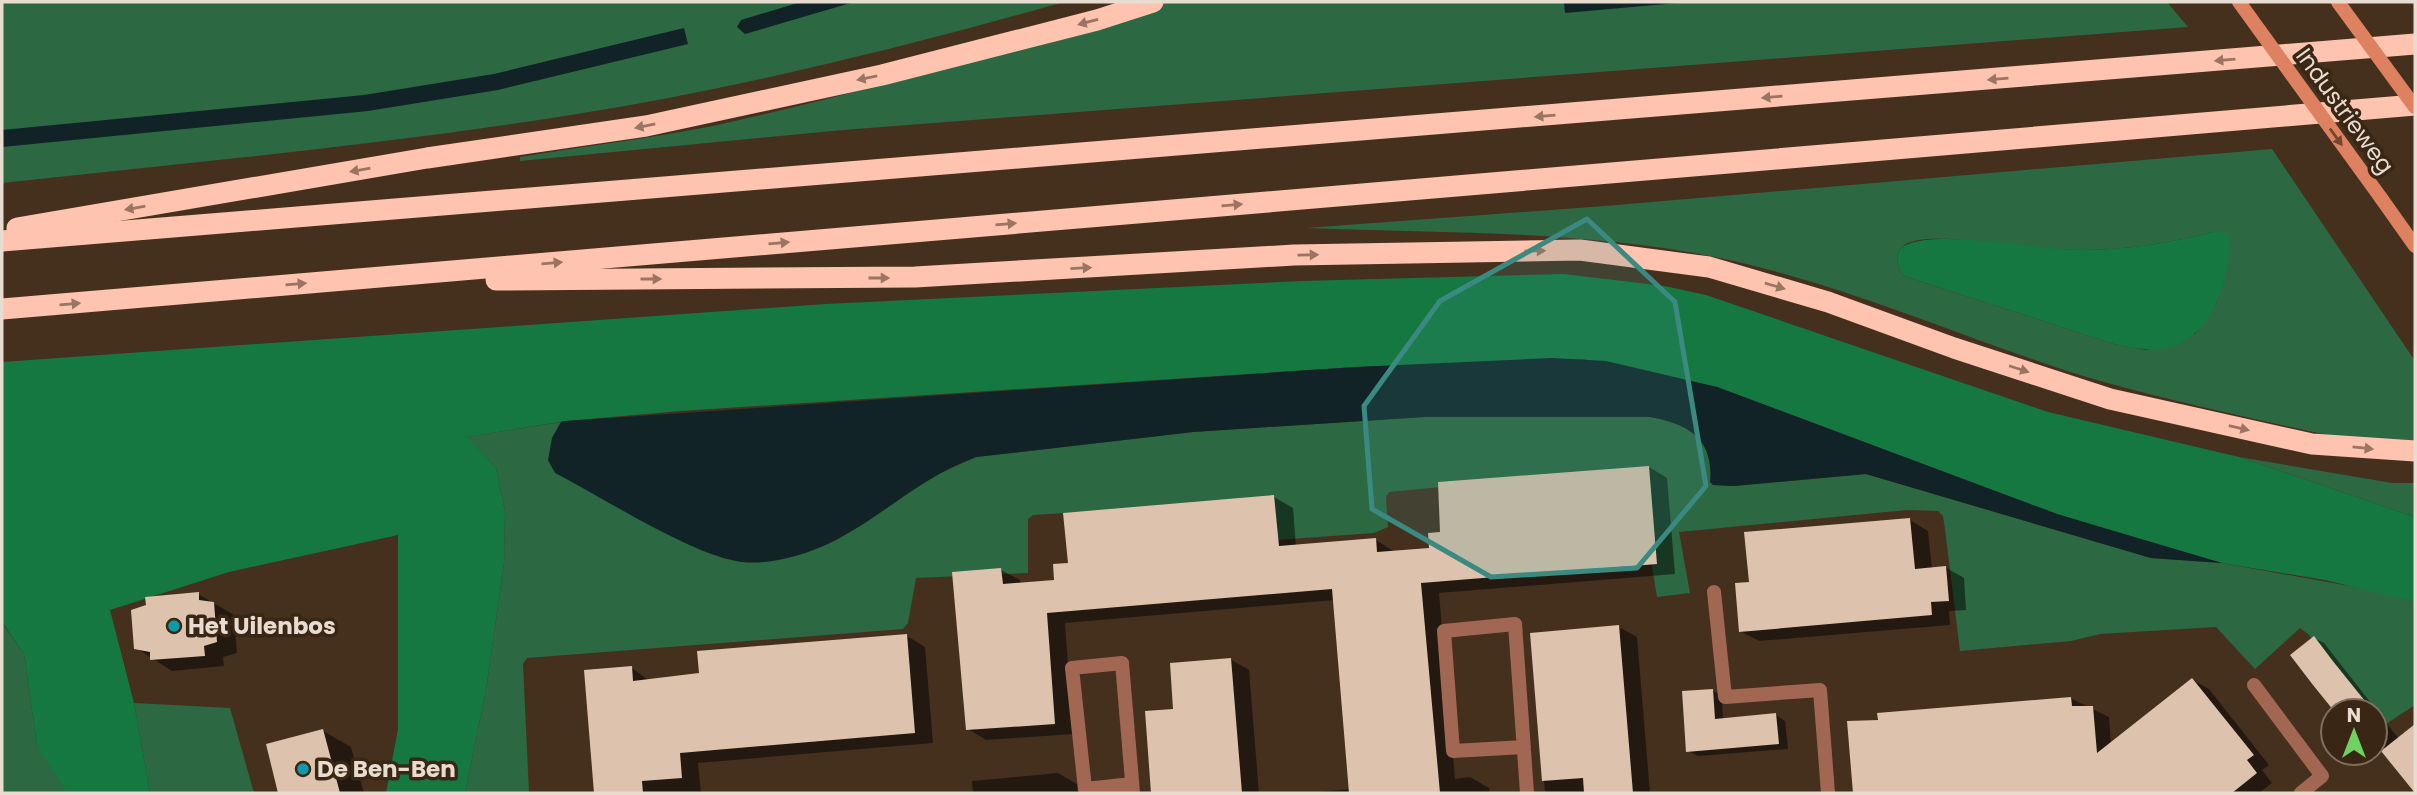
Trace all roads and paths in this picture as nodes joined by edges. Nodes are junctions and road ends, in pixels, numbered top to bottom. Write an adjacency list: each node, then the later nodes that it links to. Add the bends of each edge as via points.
1 (1153, 2): 6 (highway, one-way to 6, via 882,75 646,126)
2 (2239, 2): 8 (main road, Industrieweg, one-way to 8, bridge)
3 (2338, 2): 5 (main road, bridge)
4 (2415, 44): 7 (highway, one-way to 7)
5 (2415, 106): 9 (highway, one-way to 5)
6 (2, 230)
7 (2, 241)
8 (2415, 246)
9 (338, 281): 10 (highway, one-way to 9); 11 (highway, one-way to 11, via 915,277 1294,255 1580,250 1709,267 1828,302 2110,399 2312,444)
10 (2, 309)
11 (2415, 451)
12 (1714, 592): 17 (street, via 1726,697 1820,690)
13 (2253, 685): 18 (street, via 2322,775)
14 (1524, 747): 14 (street, via 1515,624 1444,631 1453,751); 16 (street)
15 (1133, 789): 15 (street, via 1085,789 1072,668 1122,663)
16 (1527, 793)
17 (1828, 793)
18 (2301, 793)

